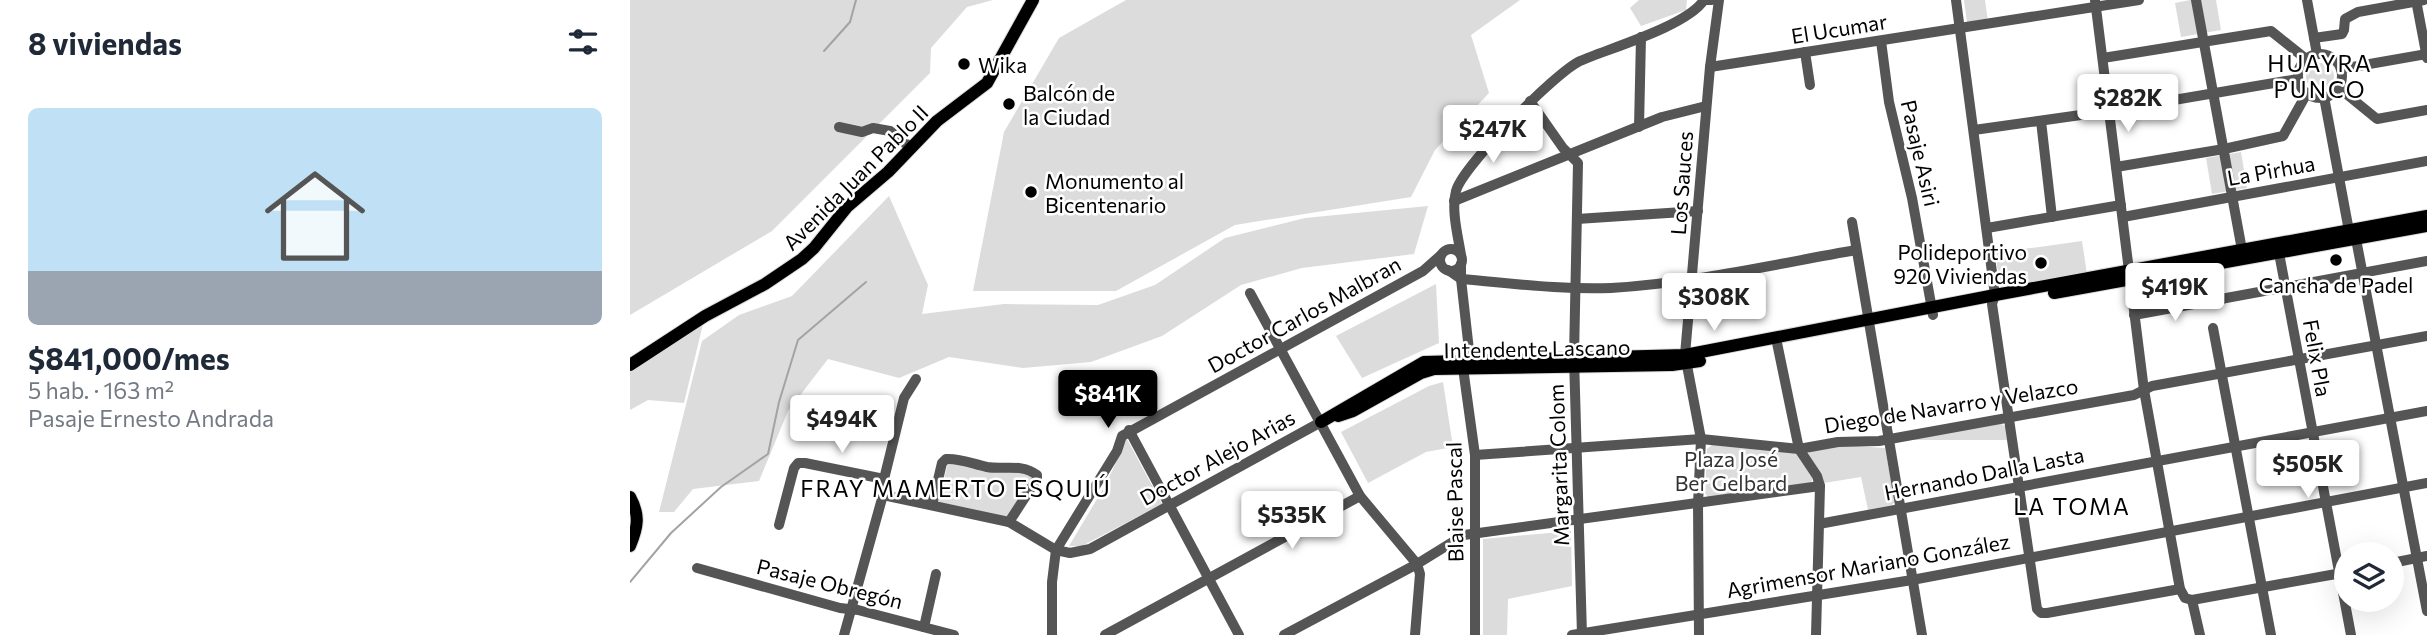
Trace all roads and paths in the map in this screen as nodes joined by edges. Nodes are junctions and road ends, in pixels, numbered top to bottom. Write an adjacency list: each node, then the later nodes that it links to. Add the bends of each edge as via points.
1 (1033, 0): 40 (main road, Avenida Juan Pablo II, via 987,83 948,111)
2 (1694, 0): 12 (street)
3 (1705, 0): 4 (street); 12 (street); 13 (street, Los Sauces)
4 (1712, 0)
5 (1719, 0): 13 (street, Los Sauces)
6 (1956, 0): 14 (street)
7 (2139, 0): 11 (street, El Ucumar)
8 (2196, 0): 18 (street)
9 (2306, 0): 16 (street)
10 (2419, 0): 16 (street, via 2358,12 2345,19 2342,34); 21 (street)
11 (2096, 4): 14 (street, El Ucumar); 22 (street)
12 (1688, 15): 15 (street)
13 (1715, 27): 24 (street, Los Sauces)
14 (1960, 29): 17 (street, El Ucumar); 39 (street)
15 (1641, 37): 32 (street, via 1576,63); 38 (street)
16 (2314, 38): 20 (street)
17 (1881, 41): 19 (street, El Ucumar); 77 (street, Pasaje Asiri)
18 (2204, 42): 22 (street); 23 (street, via 2271,31); 29 (street)
19 (1805, 52): 24 (street, El Ucumar); 27 (street)
20 (2317, 54): 23 (street); 25 (street, via 2334,59)
21 (2427, 55): 25 (street)
22 (2103, 58): 35 (street)
23 (2306, 59): 26 (street)
24 (1710, 67): 33 (street, Los Sauces)
25 (2341, 69): 28 (street)
26 (2298, 79): 29 (street); 30 (street)
27 (1810, 85)
28 (2339, 88): 31 (street); 34 (street, via 2376,119)
29 (2214, 93): 35 (street); 41 (street)
30 (2307, 93): 31 (street); 41 (street, via 2283,136)
31 (2324, 97): 45 (street)
32 (1530, 101): 42 (street, Margarita Colom); 47 (street, via 1462,178)
33 (1706, 106): 38 (street); 49 (street, Los Sauces)
34 (2427, 110)
35 (2109, 111): 36 (street); 44 (street)
36 (2041, 121): 39 (street); 51 (street)
37 (839, 127): 40 (street, via 890,131)
38 (1639, 127): 42 (street)
39 (1974, 130): 56 (street)
40 (911, 148): 89 (main road, Avenida Juan Pablo II, via 847,207 802,259)
41 (2224, 149): 44 (street); 46 (street)
42 (1570, 154): 47 (street); 53 (street, Margarita Colom, via 1578,163)
43 (2427, 161): 45 (street, La Pirhua)
44 (2116, 167): 48 (street)
45 (2339, 177): 46 (street, La Pirhua); 58 (street)
46 (2233, 197): 52 (street, La Pirhua); 60 (street)
47 (1454, 201): 57 (street)
48 (2121, 205): 51 (street); 52 (street)
49 (1698, 211): 53 (street); 70 (street, Los Sauces)
50 (2427, 216): 58 (main road, Intendente Lascano)
51 (2052, 217): 56 (street)
52 (2123, 217): 69 (street)
53 (1577, 219): 73 (street, Margarita Colom)
54 (1852, 222): 59 (street)
55 (2427, 226): 58 (main road, Intendente Lascano)
56 (1987, 229): 75 (street)
57 (1457, 230): 61 (street); 63 (street)
58 (2352, 235): 60 (main road, Intendente Lascano); 62 (main road, Intendente Lascano); 68 (street)
59 (1856, 250): 70 (street); 79 (street)
60 (2242, 250): 69 (main road, Intendente Lascano)
61 (1443, 253): 63 (street, via 1454,249); 66 (street, via 1440,261); 67 (street, Doctor Carlos Malbran)
62 (2279, 253): 65 (main road, Intendente Lascano); 72 (street, Felix Pla)
63 (1461, 260): 66 (street, via 1455,270); 71 (street)
64 (2427, 261): 68 (street)
65 (2206, 267): 69 (main road, Intendente Lascano); 76 (street)
66 (1445, 268): 67 (street, Doctor Carlos Malbran); 71 (street)
67 (1423, 271): 84 (street, Doctor Carlos Malbran)
68 (2362, 273): 72 (street); 83 (street)
69 (2130, 276): 75 (main road, Intendente Lascano); 78 (street)
70 (1693, 278): 73 (street); 86 (street, Los Sauces)
71 (1461, 279): 73 (street); 88 (street, Blaise Pascal)
72 (2285, 287): 76 (street); 85 (street, Felix Pla)
73 (1575, 288): 87 (street, Margarita Colom)
74 (1250, 293): 84 (street)
75 (1993, 299): 77 (main road, Intendente Lascano); 94 (street)
76 (2211, 300): 78 (street)
77 (1932, 311): 79 (main road, Intendente Lascano)
78 (2134, 315): 92 (street)
79 (1869, 324): 82 (main road, Intendente Lascano); 100 (street)
80 (2213, 328): 90 (street)
81 (2427, 336): 83 (street, Diego de Navarro y Velazco)
82 (1777, 342): 86 (main road, Intendente Lascano); 103 (street)
83 (2377, 345): 85 (street, Diego de Navarro y Velazco); 95 (street)
84 (1280, 349): 96 (street); 97 (street, Doctor Carlos Malbran)
85 (2300, 359): 90 (street, Diego de Navarro y Velazco); 98 (street, Felix Pla)
86 (1686, 360): 87 (main road, Intendente Lascano); 99 (street, Los Sauces)
87 (1574, 362): 88 (main road, Intendente Lascano); 102 (street, Margarita Colom)
88 (1466, 364): 96 (main road, Intendente Lascano, via 1427,370 1353,411); 104 (street, Blaise Pascal)
89 (630, 365)
90 (2221, 374): 92 (street, Diego de Navarro y Velazco); 101 (street)
91 (916, 379): 106 (street, via 904,398)
92 (2144, 390): 94 (street, Diego de Navarro y Velazco); 105 (street)
93 (2427, 411): 95 (street, Hernando Dalla Lasta)
94 (2008, 418): 100 (street, Diego de Navarro y Velazco); 109 (street)
95 (2390, 418): 98 (street, Hernando Dalla Lasta); 110 (street)
96 (1321, 422): 112 (street); 117 (street, Doctor Alejo Arias)
97 (1129, 430): 117 (street); 128 (street)
98 (2312, 431): 101 (street, Hernando Dalla Lasta); 114 (street, Felix Pla)
99 (1701, 439): 102 (street, Diego de Navarro y Velazco); 103 (street, Diego de Navarro y Velazco); 115 (street, Los Sauces)
100 (1888, 439): 103 (street, Diego de Navarro y Velazco); 118 (street)
101 (2234, 445): 105 (street, Hernando Dalla Lasta); 119 (street)
102 (1577, 449): 104 (street, Diego de Navarro y Velazco); 120 (street, Margarita Colom)
103 (1799, 450): 108 (street)
104 (1475, 456): 125 (street, Blaise Pascal)
105 (2156, 461): 109 (street, Hernando Dalla Lasta); 124 (street)
106 (884, 479): 111 (street); 123 (street, via 798,463)
107 (2427, 483): 110 (street, Agrimensor Mariano González)
108 (1820, 486): 115 (street); 122 (street)
109 (2018, 487): 118 (street, Hernando Dalla Lasta); 129 (street)
110 (2403, 487): 114 (street, Agrimensor Mariano González); 130 (street)
111 (883, 495): 116 (street); 142 (street)
112 (1360, 496): 132 (street); 136 (street)
113 (630, 497): 127 (main road, via 638,512)
114 (2324, 502): 119 (street, Agrimensor Mariano González); 126 (street, Felix Pla)
115 (1698, 504): 120 (street); 145 (street, Los Sauces)
116 (932, 505): 121 (street); 121 (street, via 946,459 990,468 1020,467 1034,472 1037,479)
117 (1170, 505): 128 (street, Doctor Alejo Arias, via 1090,549); 136 (street)
118 (1900, 509): 122 (street, Hernando Dalla Lasta); 137 (street)
119 (2249, 516): 124 (street, Agrimensor Mariano González); 138 (street)
120 (1580, 520): 125 (street); 147 (street, Margarita Colom)
121 (1009, 522): 128 (street)
122 (1819, 524): 140 (street)
123 (779, 525)
124 (2169, 531): 129 (street, Agrimensor Mariano González); 139 (street)
125 (1474, 533): 132 (street); 155 (street, Blaise Pascal)
126 (2334, 542)
127 (630, 546)
128 (1056, 550): 150 (street)
129 (2030, 557): 137 (street, Agrimensor Mariano González); 139 (street, via 2041,613)
130 (2422, 557): 131 (street); 143 (street)
131 (2404, 561)
132 (1417, 564): 153 (street); 154 (street)
133 (697, 568): 142 (street, Pasaje Obregón)
134 (936, 573): 146 (street)
135 (2334, 574): 138 (street)
136 (1209, 578): 151 (street); 152 (street)
137 (1912, 580): 140 (street, Agrimensor Mariano González); 158 (street)
138 (2261, 588): 141 (street); 160 (street)
139 (2179, 589): 141 (street)
140 (1817, 595): 145 (street, Agrimensor Mariano González); 157 (street)
141 (2192, 600): 159 (street)
142 (850, 610): 146 (street, Pasaje Obregón); 148 (street)
143 (2427, 611)
144 (2347, 612): 161 (street, Felix Pla)
145 (1699, 613): 147 (street, Agrimensor Mariano González); 156 (street, Los Sauces)
146 (924, 627): 149 (street, Pasaje Obregón)
147 (1579, 634)
148 (844, 635)
149 (954, 635)
150 (1052, 635)
151 (1105, 635)
152 (1239, 635)
153 (1284, 635)
154 (1415, 635)
155 (1475, 635)
156 (1699, 635)
157 (1816, 635)
158 (1922, 635)
159 (2200, 635)
160 (2271, 635)
161 (2350, 635)

